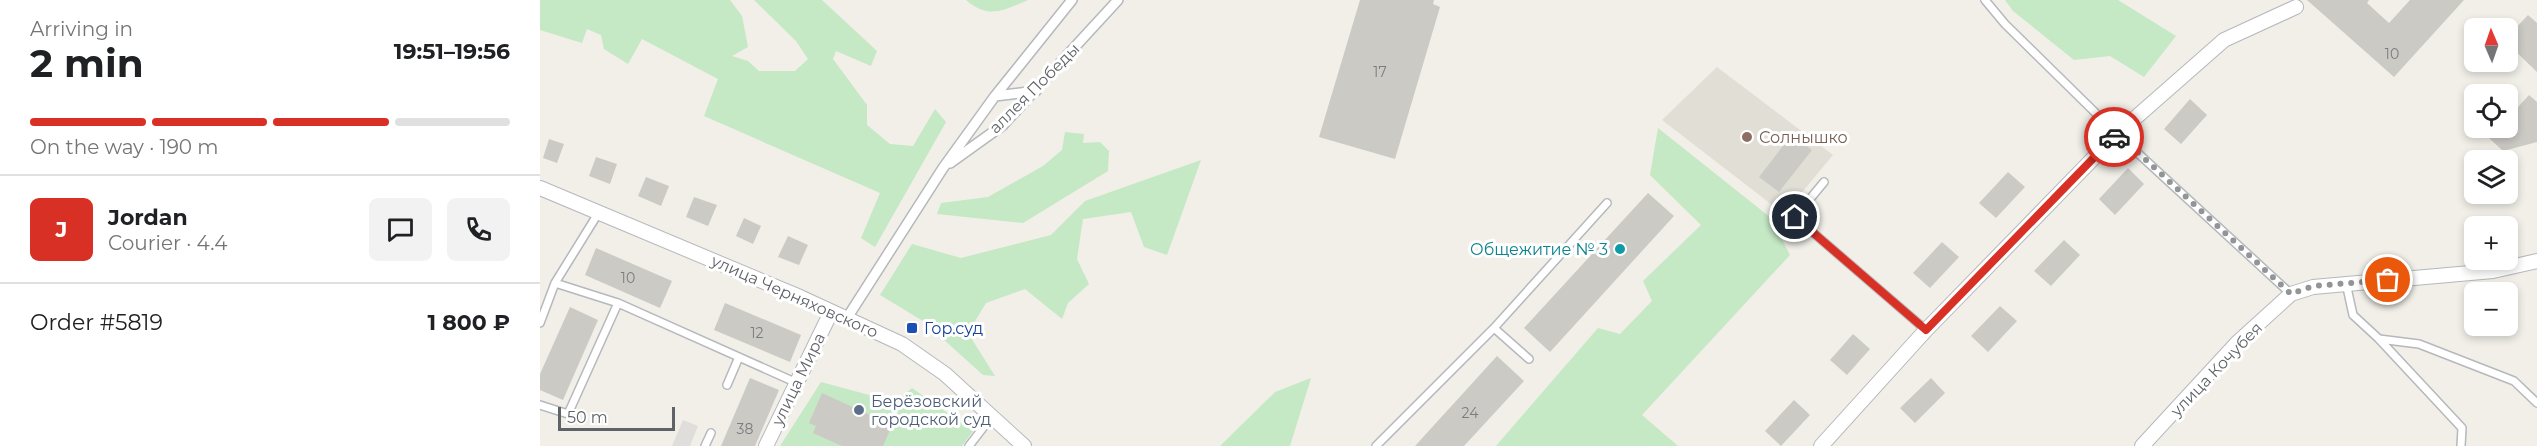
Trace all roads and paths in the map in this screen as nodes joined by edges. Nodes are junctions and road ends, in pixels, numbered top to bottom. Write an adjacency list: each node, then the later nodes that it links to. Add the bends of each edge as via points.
1 (1072, 0): 6 (street)
2 (1118, 0): 5 (street, аллея Победы)
3 (1985, 0): 7 (lane)
4 (2299, 4): 7 (street, via 2224,40)
5 (1036, 91): 6 (street); 8 (street, аллея Победы, via 1003,125)
6 (995, 96): 8 (street)
7 (2118, 134): 16 (lane); 22 (street)
8 (943, 168): 19 (street)
9 (1824, 182): 22 (lane, via 1795,217)
10 (540, 188): 12 (street, улица Черняховского)
11 (1607, 203): 21 (lane)
12 (599, 212): 14 (lane); 18 (street, улица Черняховского)
13 (2537, 261): 15 (street, via 2493,271)
14 (555, 283): 17 (lane); 20 (lane)
15 (2346, 283): 16 (street, via 2313,286); 23 (lane, via 2353,315)
16 (2291, 294): 38 (street, улица Кочубея, via 2237,344)
17 (618, 303): 24 (lane); 29 (lane, via 568,414)
18 (831, 312): 19 (street, улица Черняховского); 26 (street, улица Мира)
19 (847, 318): 30 (street, улица Черняховского, via 902,344 945,374)
20 (540, 323)
21 (1494, 328): 25 (lane); 36 (lane)
22 (1926, 330): 37 (street)
23 (2379, 339): 28 (lane, via 2419,344 2514,381); 39 (lane, via 2462,428)
24 (739, 357): 26 (lane); 27 (lane)
25 (1530, 359)
26 (798, 383): 33 (street, улица Мира)
27 (727, 385)
28 (2537, 403)
29 (540, 405)
30 (992, 416): 34 (lane); 35 (street, улица Черняховского)
31 (711, 433): 32 (lane)
32 (705, 446)
33 (766, 446)
34 (969, 446)
35 (1024, 446)
36 (1376, 446)
37 (1821, 446)
38 (2142, 446)
39 (2461, 446)

